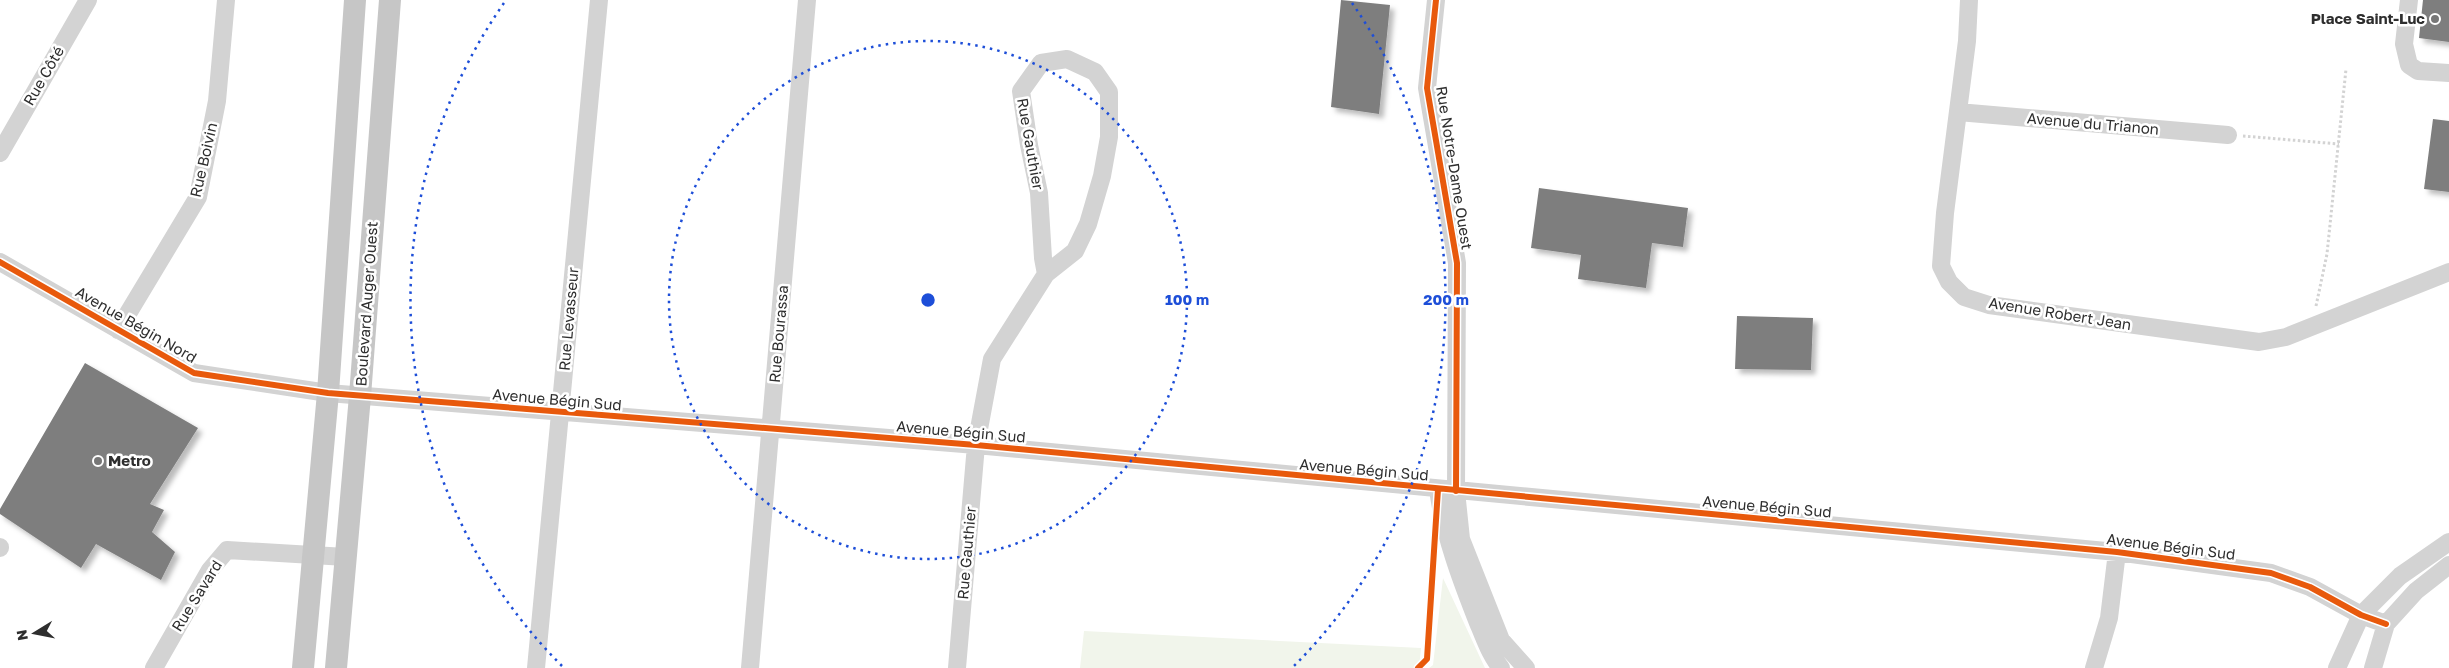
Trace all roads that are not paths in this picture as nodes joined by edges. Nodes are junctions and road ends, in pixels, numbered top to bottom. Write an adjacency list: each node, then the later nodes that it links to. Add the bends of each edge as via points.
1 (88, 0): 13 (street, Rue Côté)
2 (226, 0): 17 (street, Rue Boivin, via 216,101 198,197)
3 (355, 0): 18 (main road)
4 (390, 0): 19 (main road, Boulevard Auger Ouest)
5 (598, 0): 20 (street, Rue Levasseur)
6 (807, 0): 21 (street, Rue Bourassa)
7 (1436, 0): 24 (street, Rue Notre-Dame Ouest, via 1428,88 1457,263)
8 (1969, 0): 11 (street, Avenue Robert Jean)
9 (2409, 0): 10 (street, via 2404,44 2409,65 2418,71)
10 (2449, 73)
11 (1958, 112): 12 (street, Avenue du Trianon); 15 (street, Avenue Robert Jean, via 1941,266 1949,282 1964,296 1989,305 2259,342 2286,337)
12 (2228, 135)
13 (0, 152)
14 (0, 262): 17 (street, Avenue Bégin Nord)
15 (2449, 272)
16 (1046, 274): 16 (street, Rue Gauthier, via 1075,251 1084,233 1102,176 1109,137 1109,92 1095,72 1067,59 1041,63 1021,91 1039,193); 22 (street, Rue Gauthier, via 992,359)
17 (118, 330): 18 (street, Avenue Bégin Nord, via 194,373)
18 (328, 393): 19 (street, Avenue Bégin Sud); 27 (main road)
19 (360, 396): 20 (street, Avenue Bégin Sud); 28 (main road, Boulevard Auger Ouest)
20 (561, 413): 21 (street, Avenue Bégin Sud); 35 (street, Rue Levasseur)
21 (771, 430): 22 (street, Avenue Bégin Sud); 36 (street, Rue Bourassa)
22 (976, 445): 23 (street, Avenue Bégin Sud); 37 (street, Rue Gauthier)
23 (1438, 489): 24 (street, Avenue Bégin Sud); 38 (street, via 1442,518 1467,596 1493,659)
24 (1456, 491): 26 (street, Avenue Bégin Sud); 39 (street, Rue Notre-Dame Ouest, via 1461,540 1501,640)
25 (2449, 542): 30 (street, via 2400,576)
26 (2117, 552): 30 (street, Avenue Bégin Sud, via 2271,573 2310,587); 40 (street, via 2109,618)
27 (313, 555): 28 (street, Rue Savard); 32 (street, Rue Savard, via 227,550 210,570); 33 (main road)
28 (346, 557): 34 (main road, Boulevard Auger Ouest)
29 (2449, 565): 31 (street, via 2416,591)
30 (2361, 615): 31 (street, Avenue Bégin Sud); 41 (street)
31 (2386, 624): 42 (street)
32 (154, 668)
33 (303, 668)
34 (336, 668)
35 (536, 668)
36 (750, 668)
37 (957, 668)
38 (1501, 668)
39 (1526, 668)
40 (2094, 668)
41 (2338, 668)
42 (2373, 668)

